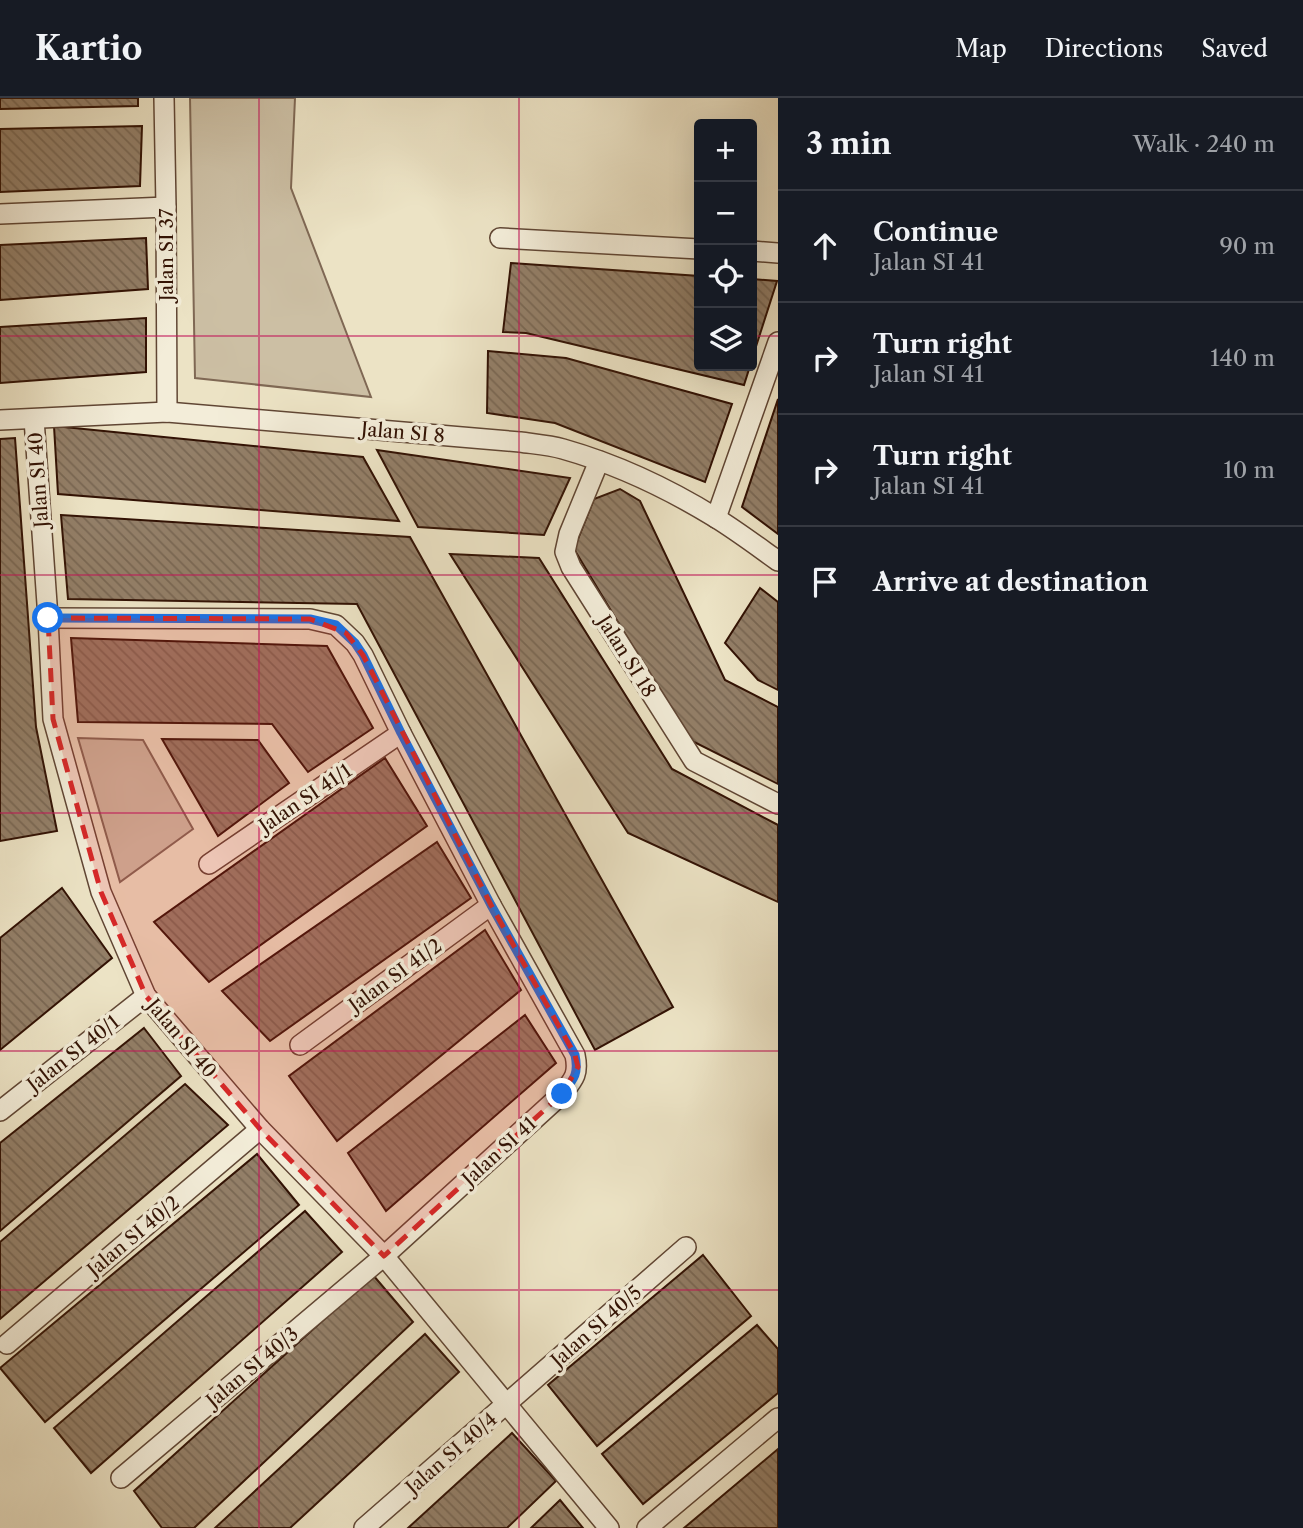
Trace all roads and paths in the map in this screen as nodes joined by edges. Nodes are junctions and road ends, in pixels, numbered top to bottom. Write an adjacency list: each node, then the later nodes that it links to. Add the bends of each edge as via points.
1 (164, 98): 2 (street, Jalan SI 37)
2 (166, 207): 3 (street); 9 (street, Jalan SI 37)
3 (0, 214)
4 (500, 238): 5 (street)
5 (694, 249)
6 (757, 251): 7 (street)
7 (778, 253)
8 (778, 342): 13 (street)
9 (167, 412): 10 (street, Jalan SI 8); 12 (street, Jalan SI 8, via 520,442 560,448)
10 (34, 419): 11 (street, Jalan SI 8); 15 (street, Jalan SI 40)
11 (0, 420)
12 (599, 461): 13 (street, Jalan SI 8); 17 (street, Jalan SI 18, via 569,534 565,552 571,568 694,761)
13 (716, 518): 14 (street, Jalan SI 8)
14 (778, 561)
15 (48, 618): 16 (street, Jalan SI 41, via 310,619 336,625 363,655); 20 (street, Jalan SI 40, via 53,719 101,892)
16 (401, 733): 18 (street, Jalan SI 41/1); 19 (street, Jalan SI 41)
17 (778, 804)
18 (209, 864)
19 (491, 905): 21 (street, Jalan SI 41/2); 25 (street, Jalan SI 41, via 578,1067 562,1094)
20 (146, 996): 22 (street, Jalan SI 40/1); 23 (street, Jalan SI 40)
21 (300, 1045)
22 (0, 1111)
23 (260, 1129): 25 (street, Jalan SI 40); 26 (street, Jalan SI 40/2)
24 (686, 1247): 27 (street, Jalan SI 40/5)
25 (384, 1256): 27 (street, Jalan SI 40); 29 (street, Jalan SI 40/3)
26 (7, 1344)
27 (506, 1405): 30 (street, Jalan SI 40/4); 31 (street, Jalan SI 40)
28 (778, 1418): 32 (street)
29 (121, 1478)
30 (364, 1528)
31 (609, 1528)
32 (647, 1528)

